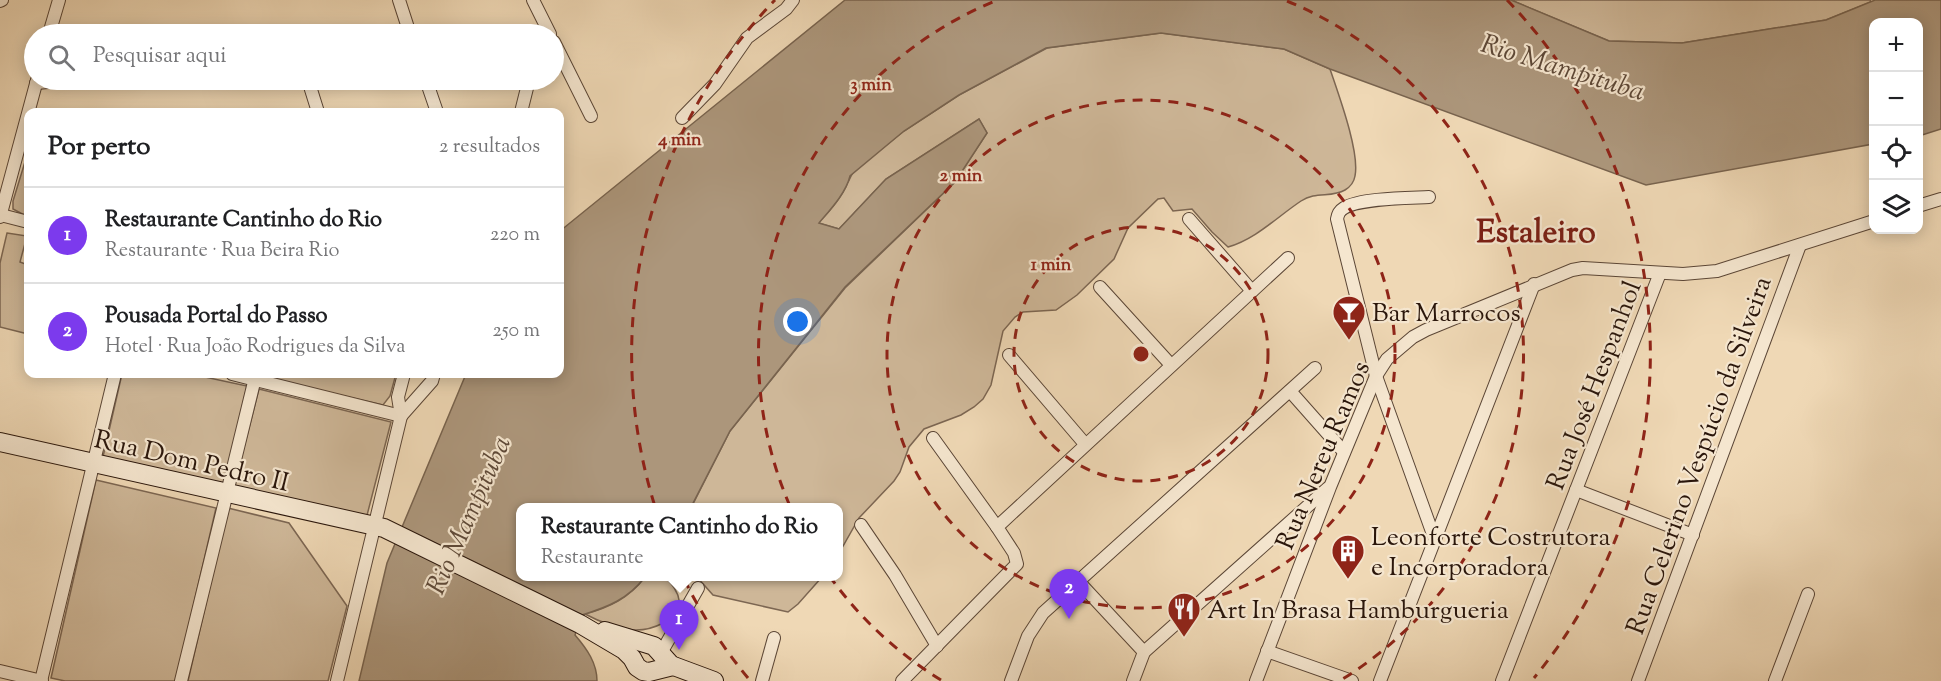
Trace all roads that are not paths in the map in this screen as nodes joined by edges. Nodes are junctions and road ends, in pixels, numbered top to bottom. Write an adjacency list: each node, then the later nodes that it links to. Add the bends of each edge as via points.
1 (58, 0): 6 (street)
2 (399, 0): 7 (street)
3 (533, 0): 5 (street)
4 (793, 0): 20 (street, via 747,38 716,84)
5 (543, 21): 8 (street); 9 (street)
6 (52, 24)
7 (405, 24)
8 (542, 24)
9 (545, 24)
10 (564, 62): 19 (street)
11 (34, 90): 15 (street)
12 (311, 90): 16 (street)
13 (429, 90): 17 (street)
14 (526, 90): 18 (street)
15 (29, 108)
16 (317, 108)
17 (436, 108)
18 (522, 108)
19 (591, 116)
20 (682, 118)
21 (24, 126): 25 (street)
22 (1429, 197): 38 (street, via 1359,203 1338,212)
23 (1941, 199): 24 (street)
24 (1923, 204)
25 (1, 211): 27 (street)
26 (1189, 219): 34 (street)
27 (24, 220)
28 (1869, 223): 29 (street, Rua Nereu Ramos)
29 (1800, 245): 31 (street, Rua Nereu Ramos, via 1717,271); 57 (street, Rua Celerino Vespúcio da Silveira)
30 (1288, 258): 34 (street)
31 (1660, 273): 32 (street, Rua Nereu Ramos, via 1583,268); 52 (street, Rua José Hespanhol)
32 (1534, 284): 38 (street, Rua Nereu Ramos, via 1413,337 1387,360); 58 (street)
33 (1100, 287): 36 (street)
34 (1252, 291): 36 (street)
35 (1009, 356): 48 (street)
36 (1171, 365): 48 (street)
37 (1315, 368): 44 (street)
38 (1376, 376): 49 (street, Rua Nereu Ramos); 58 (street)
39 (114, 378): 50 (street)
40 (255, 378): 53 (street)
41 (262, 378): 45 (street)
42 (403, 378): 45 (street, via 398,397)
43 (433, 378): 45 (street)
44 (1290, 391): 49 (street); 59 (street)
45 (401, 416): 55 (street)
46 (933, 438): 56 (street)
47 (0, 442): 50 (main road, Rua Dom Pedro II)
48 (1085, 444): 56 (street)
49 (1344, 452): 51 (street, Rua Nereu Ramos)
50 (93, 464): 53 (main road, Rua Dom Pedro II); 71 (street)
51 (1330, 487): 65 (street, Rua Nereu Ramos); 66 (street)
52 (1576, 490): 57 (street); 83 (street, Rua José Hespanhol)
53 (226, 493): 55 (main road, Rua Dom Pedro II); 72 (street)
54 (861, 525): 64 (street)
55 (373, 526): 62 (main road, Rua Dom Pedro II); 73 (street)
56 (997, 527): 64 (street, via 1017,564)
57 (1693, 535): 84 (street, Rua Celerino Vespúcio da Silveira)
58 (1435, 540): 82 (street)
59 (1078, 581): 66 (street); 78 (street, via 1037,620)
60 (698, 588): 67 (street)
61 (1808, 594): 85 (street)
62 (580, 624): 67 (main road); 68 (main road, via 624,650)
63 (774, 638): 76 (street)
64 (937, 646): 77 (street)
65 (1267, 651): 80 (street, Rua Nereu Ramos); 81 (street)
66 (1144, 652): 79 (street)
67 (660, 654): 68 (main road, via 637,649); 70 (main road); 75 (main road)
68 (634, 661): 70 (main road); 74 (main road)
69 (0, 671): 71 (street)
70 (652, 676)
71 (41, 681)
72 (181, 681)
73 (337, 681)
74 (636, 681)
75 (714, 681)
76 (762, 681)
77 (902, 681)
78 (1011, 681)
79 (1132, 681)
80 (1256, 681)
81 (1352, 681)
82 (1380, 681)
83 (1502, 681)
84 (1638, 681)
85 (1775, 681)

